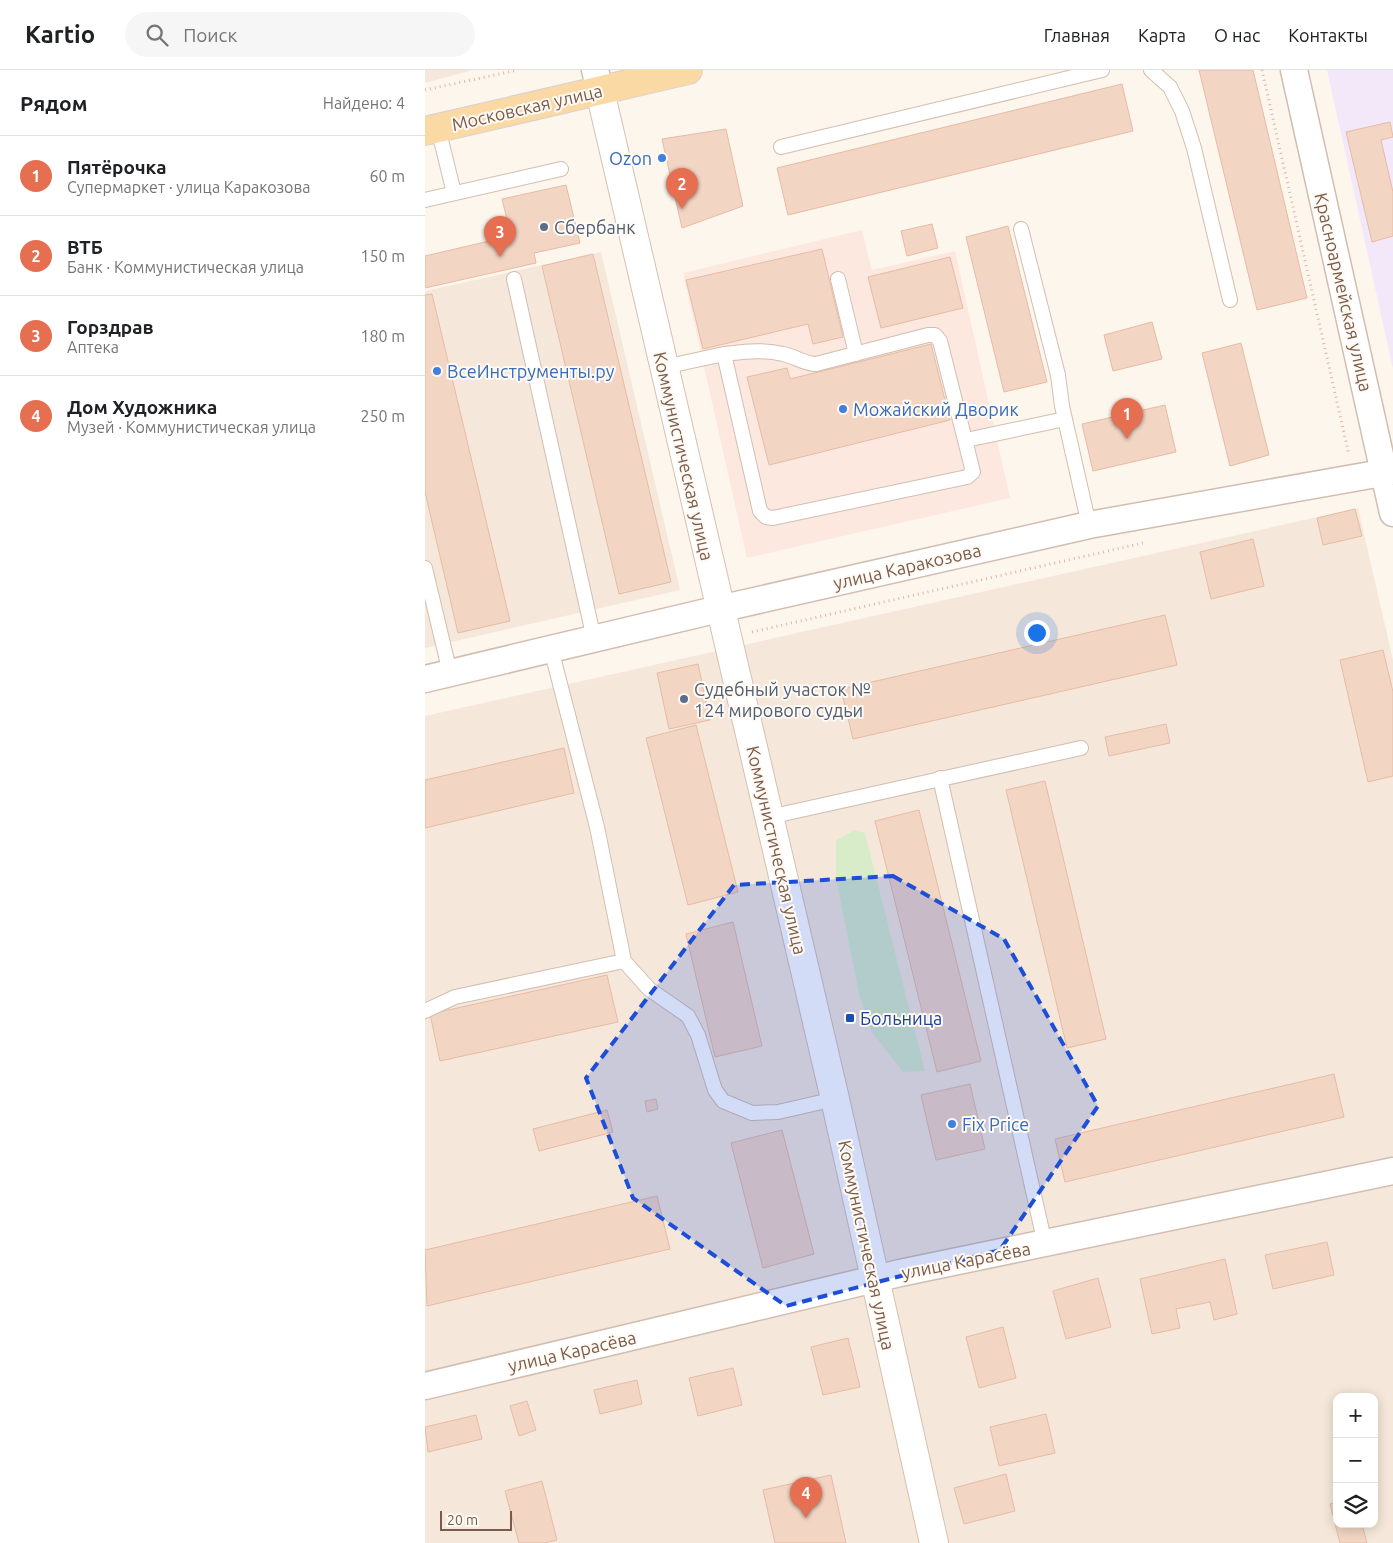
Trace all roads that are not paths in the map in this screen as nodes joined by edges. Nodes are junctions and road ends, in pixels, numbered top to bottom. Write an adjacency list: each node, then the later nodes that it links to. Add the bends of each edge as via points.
1 (687, 70): 6 (main road, Московская улица)
2 (1102, 70): 5 (lane)
3 (1151, 70): 15 (lane, via 1169,87 1183,111)
4 (1294, 70): 21 (street, Красноармейская улица)
5 (1073, 73): 8 (lane)
6 (597, 80): 7 (main road, Московская улица); 18 (main road, Коммунистическая улица)
7 (431, 129): 10 (lane)
8 (781, 147)
9 (561, 169): 10 (lane)
10 (454, 193): 11 (lane)
11 (425, 200)
12 (1021, 229): 19 (lane, via 1058,375)
13 (514, 279): 26 (lane)
14 (838, 279): 17 (lane)
15 (1230, 300)
16 (724, 354): 17 (lane, via 748,351 781,353 816,364); 18 (lane); 20 (lane, via 760,511 766,517 967,476 973,472 973,466)
17 (856, 354): 20 (lane, via 935,336 940,342)
18 (664, 368): 25 (main road, Коммунистическая улица)
19 (1065, 419): 20 (lane); 23 (lane)
20 (966, 440)
21 (1388, 472): 22 (street, Красноармейская улица); 23 (street, улица Каракозова)
22 (1393, 513)
23 (1089, 525): 25 (street, улица Каракозова)
24 (425, 568): 28 (lane)
25 (719, 608): 26 (street, улица Каракозова); 32 (main road, Коммунистическая улица)
26 (594, 639): 27 (street, улица Каракозова)
27 (551, 649): 28 (street, улица Каракозова); 33 (lane, via 597,827)
28 (450, 673): 29 (street, улица Каракозова)
29 (425, 679)
30 (1081, 748): 31 (lane)
31 (940, 778): 32 (lane); 37 (lane)
32 (769, 817): 35 (main road, Коммунистическая улица)
33 (624, 961): 34 (lane, via 455,997); 35 (lane, via 649,989 688,1016 698,1035 715,1090 723,1101 752,1113 778,1112)
34 (425, 1011)
35 (835, 1098): 38 (main road, Коммунистическая улица)
36 (1393, 1172): 37 (street, улица Карасёва)
37 (1045, 1244): 38 (street, улица Карасёва)
38 (874, 1279): 39 (street, улица Карасёва); 40 (main road, Коммунистическая улица)
39 (425, 1386)
40 (934, 1543)

